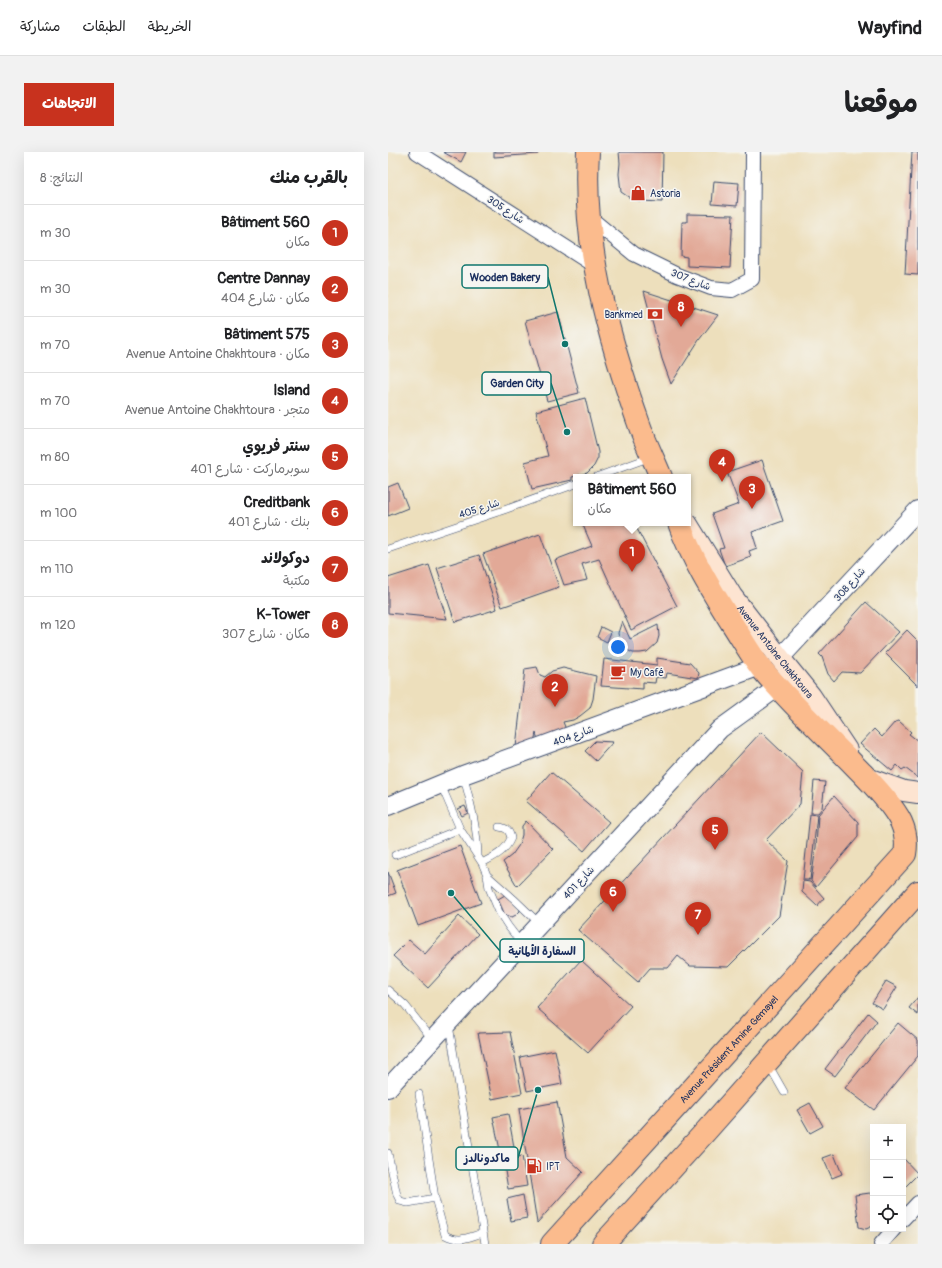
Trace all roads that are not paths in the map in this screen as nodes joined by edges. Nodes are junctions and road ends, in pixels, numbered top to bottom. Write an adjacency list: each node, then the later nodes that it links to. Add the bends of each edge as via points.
1 (417, 152): 5 (street, شارع 305)
2 (588, 152): 4 (highway, via 586,173)
3 (753, 152): 4 (street, شارع 307, via 752,279 732,290 711,288 634,254)
4 (590, 217): 5 (highway)
5 (595, 266): 6 (highway, via 611,338 640,428)
6 (653, 457): 7 (lane); 8 (highway)
7 (605, 474)
8 (660, 474)
9 (573, 485): 13 (lane, شارع 405)
10 (918, 510): 14 (street, شارع 308)
11 (680, 526): 14 (highway, via 697,566 731,622)
12 (689, 526): 14 (main road, Avenue Antoine Chakhtoura)
13 (388, 549)
14 (770, 662): 15 (highway); 16 (street, شارع 404); 17 (main road, Avenue Antoine Chakhtoura, via 811,696)
15 (778, 687): 17 (highway); 29 (street, شارع 401, via 720,729)
16 (463, 775): 18 (street, شارع 404); 24 (lane, via 472,803)
17 (867, 778): 19 (main road, via 904,791); 45 (highway, Avenue Président Amine Gemayel, via 896,813 907,845 905,854)
18 (441, 785): 20 (street, شارع 404); 22 (lane)
19 (918, 793)
20 (388, 806)
21 (498, 827): 25 (lane, via 505,827 509,831 511,838 508,845 499,855)
22 (460, 829): 23 (lane); 24 (lane)
23 (395, 855)
24 (478, 855): 25 (lane)
25 (482, 863): 27 (lane)
26 (918, 874): 28 (highway)
27 (487, 875): 29 (lane); 30 (lane, via 489,888 499,912)
28 (916, 895): 34 (highway)
29 (540, 923): 30 (street, شارع 401)
30 (521, 943): 32 (street, شارع 401)
31 (388, 990): 33 (lane, via 405,1005)
32 (448, 1022): 33 (street, شارع 401); 43 (lane)
33 (433, 1040): 35 (street, شارع 401)
34 (767, 1062): 36 (lane); 46 (highway)
35 (388, 1088)
36 (784, 1092)
37 (419, 1094): 39 (lane)
38 (388, 1153): 39 (lane, via 400,1201 408,1203)
39 (435, 1198): 43 (lane, via 445,1235 460,1240)
40 (918, 1202): 41 (street)
41 (906, 1216)
42 (891, 1232): 47 (street)
43 (483, 1233): 44 (lane)
44 (485, 1244)
45 (552, 1244)
46 (603, 1244)
47 (880, 1244)

